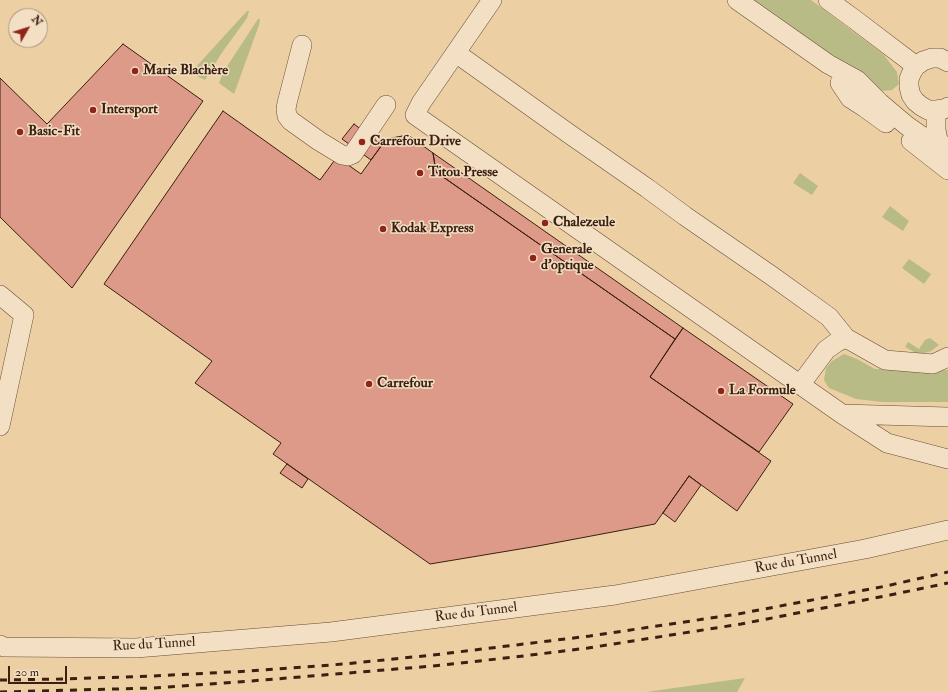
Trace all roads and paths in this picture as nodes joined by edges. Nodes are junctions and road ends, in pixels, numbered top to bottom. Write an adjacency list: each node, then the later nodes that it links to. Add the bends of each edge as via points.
1 (492, 0): 5 (street)
2 (738, 0): 10 (street, via 828,64 857,80)
3 (828, 0): 7 (street)
4 (302, 44): 11 (street, via 287,103 287,116 291,121 319,141 348,156 354,154)
5 (456, 53): 16 (street, via 829,316); 18 (street, via 415,115)
6 (948, 62): 7 (street, via 932,58)
7 (916, 66): 9 (street, via 909,79)
8 (840, 82): 14 (street, via 850,98)
9 (911, 94): 10 (street, via 902,100); 12 (street, via 915,101 928,110)
10 (880, 103): 13 (street, via 923,137)
11 (386, 105)
12 (942, 109): 13 (street, via 936,130 938,140)
13 (948, 150)
14 (948, 170)
15 (0, 294): 21 (street, via 24,314)
16 (846, 338): 17 (street, via 885,360 933,364); 18 (street, via 826,350)
17 (948, 357)
18 (800, 385): 19 (street)
19 (842, 414): 20 (street); 22 (street, via 887,443)
20 (948, 417)
21 (0, 426)
22 (948, 459)
23 (948, 530): 24 (street, Rue du Tunnel, via 865,549 615,595 331,632 136,648)
24 (0, 645)

